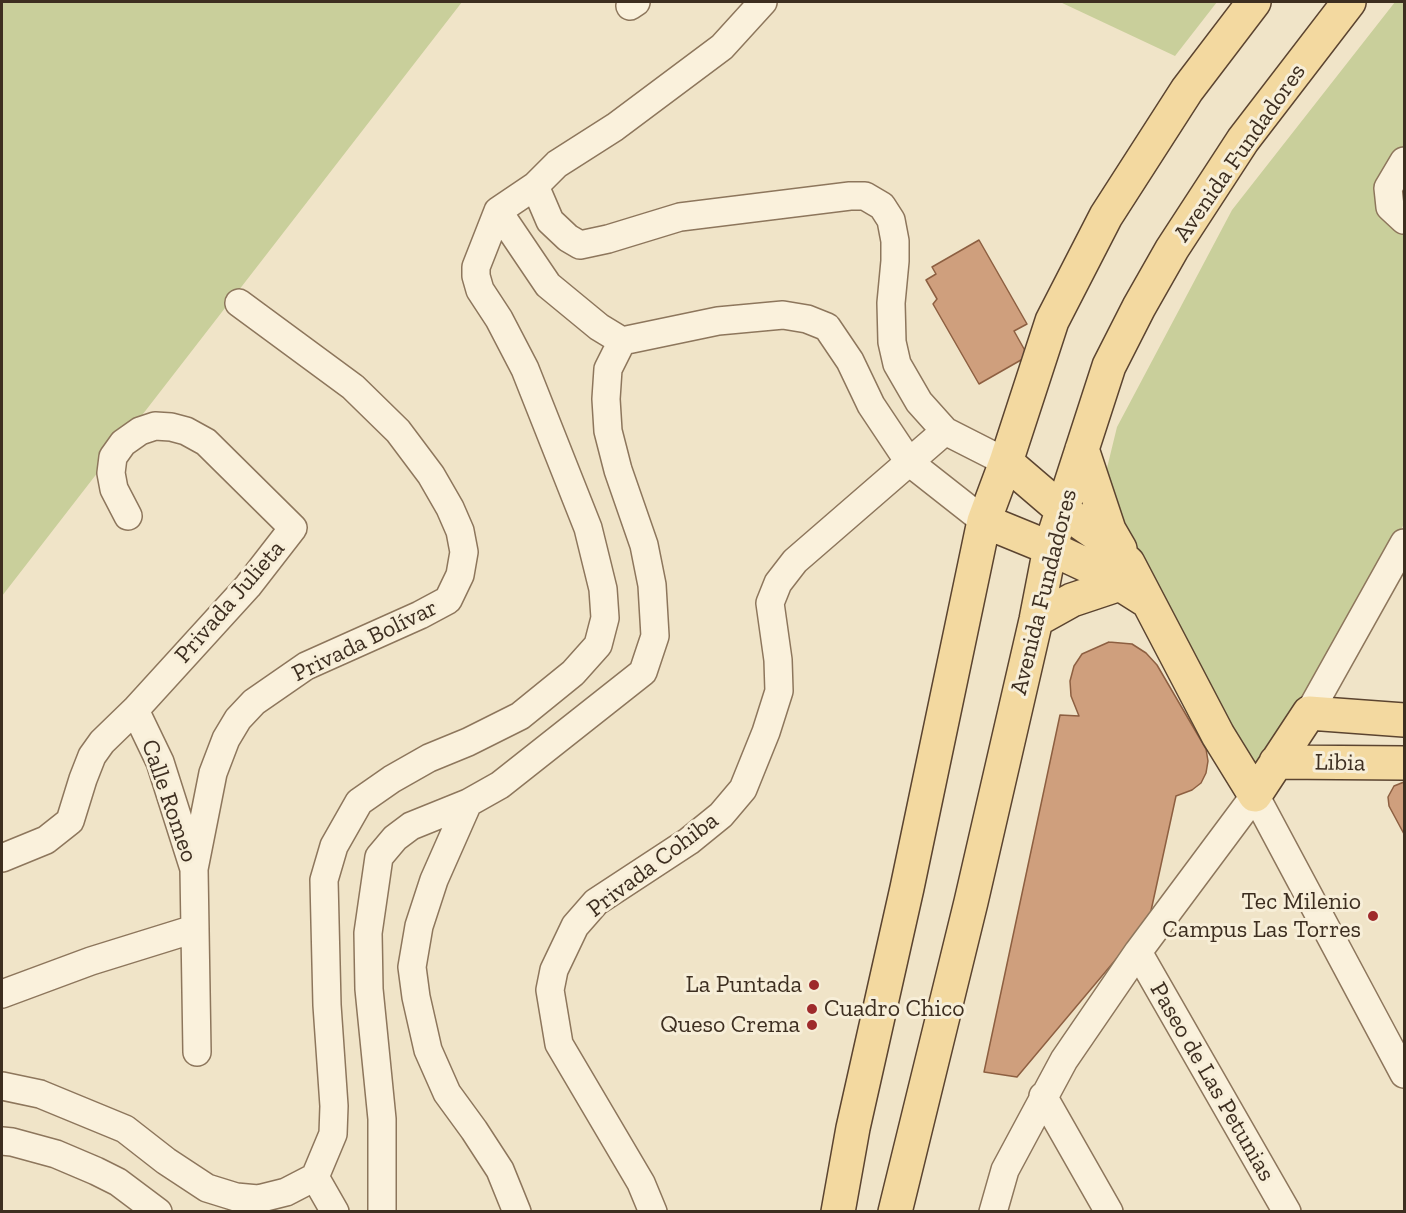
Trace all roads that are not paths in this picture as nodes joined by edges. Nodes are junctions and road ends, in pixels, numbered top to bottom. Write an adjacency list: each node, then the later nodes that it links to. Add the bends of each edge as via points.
1 (763, 2): 5 (street, via 722,47 615,127 557,164)
2 (1254, 2): 13 (main road, via 1187,90 1106,216 1052,321)
3 (1349, 2): 11 (main road, Avenida Fundadores, via 1244,140 1172,249 1109,366)
4 (1404, 160): 7 (street, via 1388,188 1390,207)
5 (535, 186): 6 (street); 10 (street, via 550,221 580,245 680,218 714,213 850,196 865,196 882,206 891,220 895,241 891,312 897,364 919,402)
6 (498, 211): 9 (street, via 548,285 599,327); 38 (street, via 476,276 525,369 588,528 606,618 598,645 573,674 520,716 429,758 367,796 359,802 334,846 324,880 333,1134)
7 (1404, 220)
8 (239, 303): 29 (street, Privada Bolívar, via 353,387 398,431 450,508 464,552 460,575 448,600 306,666 254,702 238,719 213,773)
9 (622, 340): 12 (street, via 718,321 783,315 827,327); 27 (street, via 608,369 608,431 644,545 652,585 655,636 643,672 500,785)
10 (945, 431): 12 (street, Privada Cohiba); 13 (street)
11 (1082, 449): 14 (main road, Avenida Fundadores); 19 (main road)
12 (909, 462): 16 (street); 44 (street, Privada Cohiba, via 795,561 778,583 770,603 779,691 742,789 722,815 689,841 596,902 575,926 554,970 550,990 559,1044 641,1183)
13 (1006, 462): 14 (main road); 16 (main road)
14 (1062, 510): 18 (main road, Avenida Fundadores); 19 (main road, via 1098,535)
15 (128, 516): 21 (street, Privada Julieta, via 114,489 113,457 123,443 140,431 155,426 171,427 186,430 206,442 292,528 248,586)
16 (984, 521): 18 (main road); 45 (main road)
17 (1404, 543): 22 (street)
18 (1050, 548): 19 (main road); 20 (main road, Avenida Fundadores)
19 (1124, 574): 20 (main road); 26 (main road, via 1148,602 1218,735)
20 (1036, 620): 46 (main road, Avenida Fundadores)
21 (135, 710): 28 (street, Privada Julieta, via 92,756 70,821 46,840); 29 (street, Calle Romeo, via 160,762)
22 (1309, 713): 23 (main road, Libia); 24 (main road)
23 (1404, 720)
24 (1276, 762): 25 (main road, Libia); 26 (main road)
25 (1404, 763)
26 (1255, 795): 31 (street); 34 (street)
27 (468, 803): 42 (street, via 411,826 379,857 368,933 369,989 382,1119); 43 (street, via 434,880 419,926 412,967 428,1050 447,1094 500,1170)
28 (2, 858)
29 (194, 869): 30 (street, Calle Romeo)
30 (194, 929): 32 (street); 33 (street)
31 (1138, 952): 36 (street); 49 (street, Paseo de Las Petunias)
32 (2, 994)
33 (197, 1052)
34 (1404, 1074)
35 (2, 1086): 39 (street, via 40,1094 125,1129 166,1161)
36 (1043, 1096): 47 (street, via 1005,1170); 48 (street)
37 (2, 1141): 40 (street, via 56,1155 96,1171)
38 (315, 1177): 39 (street, via 286,1192); 41 (street)
39 (234, 1204)
40 (158, 1212)
41 (335, 1212)
42 (382, 1212)
43 (517, 1212)
44 (653, 1212)
45 (838, 1212)
46 (895, 1212)
47 (993, 1212)
48 (1109, 1212)
49 (1287, 1212)

